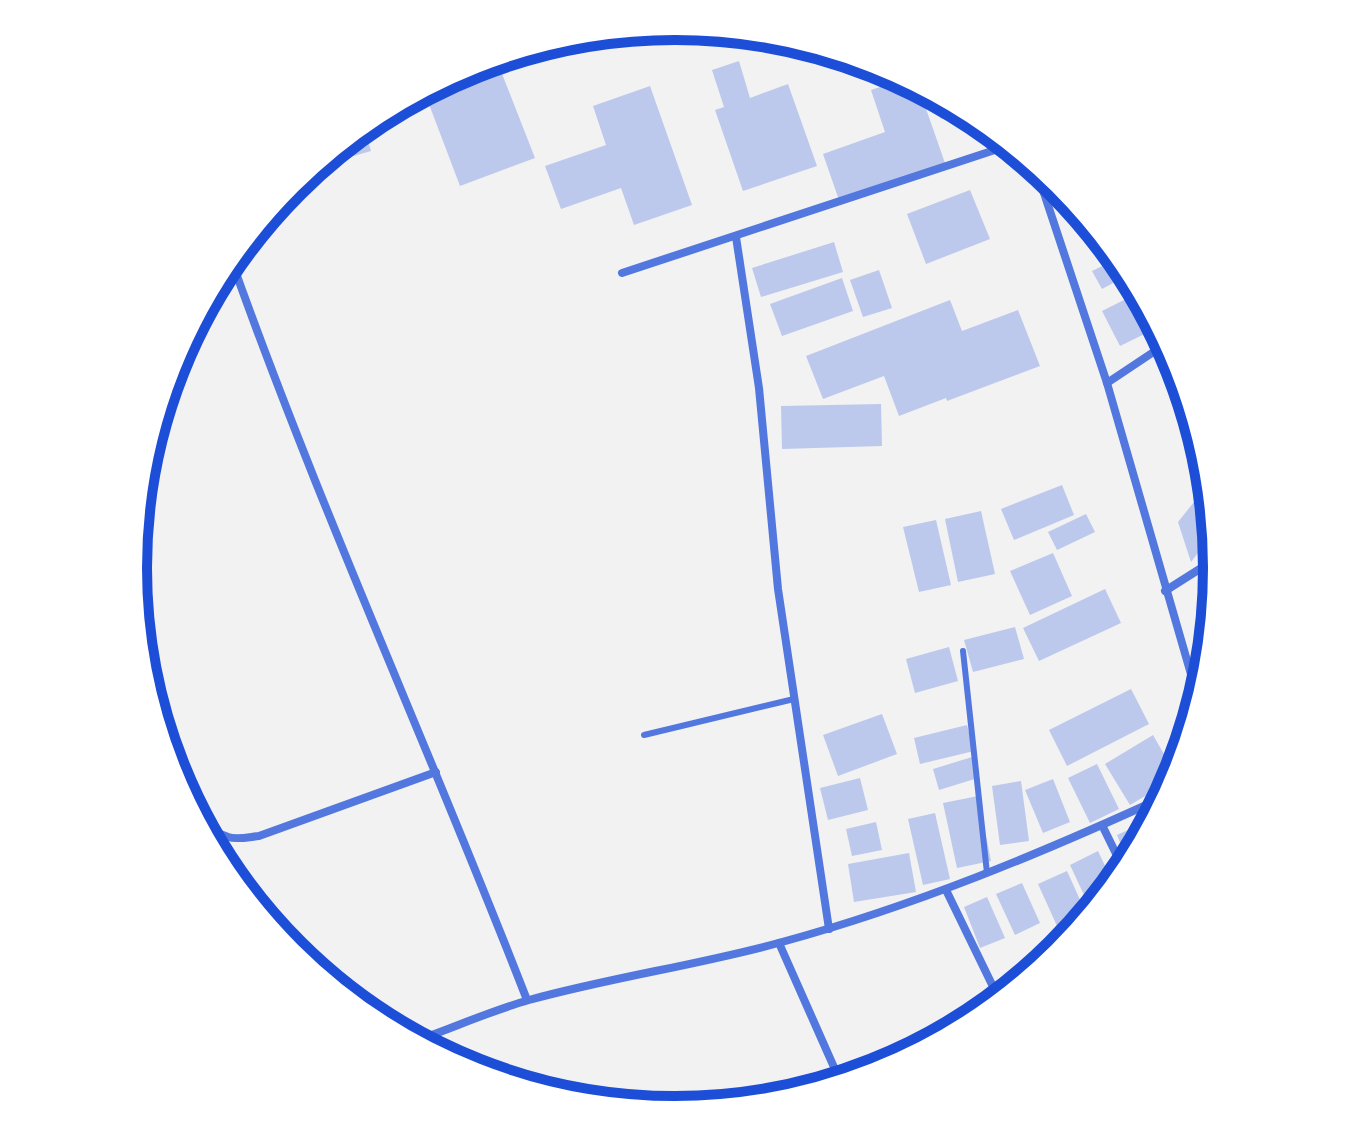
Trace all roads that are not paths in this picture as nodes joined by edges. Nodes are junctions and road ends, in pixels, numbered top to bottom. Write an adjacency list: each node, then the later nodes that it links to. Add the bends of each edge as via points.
1 (997, 149): 3 (street)
2 (1043, 189): 7 (street)
3 (736, 237): 4 (street); 12 (street)
4 (622, 273)
5 (236, 274): 14 (street)
6 (1156, 350): 7 (street)
7 (1107, 383): 9 (street)
8 (1204, 566): 9 (street)
9 (1165, 591): 11 (street)
10 (963, 651): 19 (lane)
11 (1192, 680)
12 (794, 699): 13 (lane); 21 (street)
13 (644, 735)
14 (436, 772): 17 (street, via 259,836); 24 (street)
15 (1148, 804): 16 (street)
16 (1102, 825): 18 (street); 19 (street)
17 (219, 834)
18 (1118, 857)
19 (987, 873): 20 (street)
20 (946, 890): 21 (street); 23 (street)
21 (829, 929): 22 (street)
22 (779, 943): 24 (street); 26 (street)
23 (995, 990)
24 (527, 1000): 25 (street)
25 (430, 1036)
26 (836, 1072)

